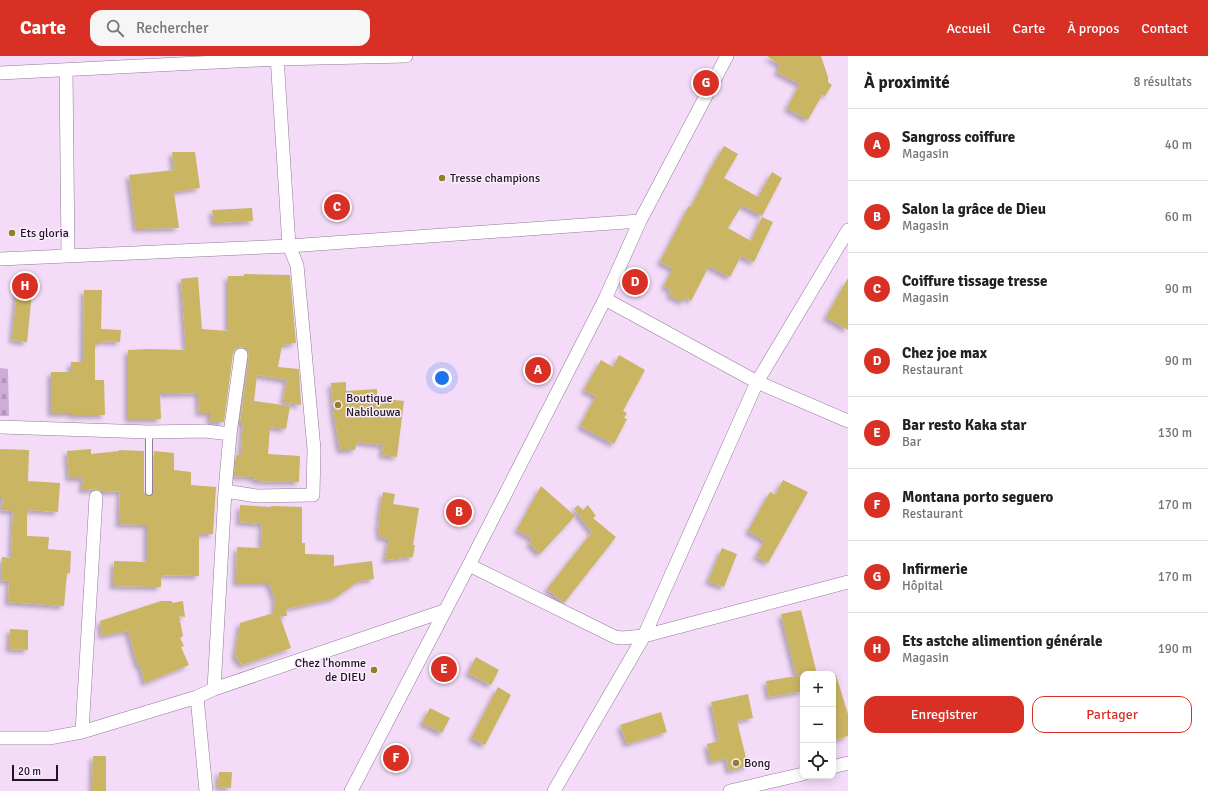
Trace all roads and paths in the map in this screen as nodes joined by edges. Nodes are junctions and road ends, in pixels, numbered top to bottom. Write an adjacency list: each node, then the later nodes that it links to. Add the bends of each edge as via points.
1 (406, 56): 3 (street)
2 (727, 56): 6 (street)
3 (277, 57): 4 (street); 8 (street)
4 (66, 70): 5 (street); 9 (street)
5 (0, 73)
6 (640, 221): 8 (street); 11 (street)
7 (848, 230): 13 (street)
8 (289, 246): 9 (street); 18 (street, via 297,266 314,449 313,495 257,496)
9 (68, 256): 10 (street)
10 (0, 259)
11 (605, 298): 13 (street); 21 (street)
12 (241, 355): 17 (street)
13 (757, 382): 14 (street); 24 (street)
14 (848, 421)
15 (0, 427): 16 (street)
16 (149, 432): 17 (street, via 205,431); 19 (lane)
17 (230, 434): 18 (street)
18 (225, 491): 25 (street)
19 (149, 492)
20 (96, 497): 27 (street)
21 (469, 565): 23 (street); 24 (street, via 615,637)
22 (848, 582): 24 (street)
23 (444, 611): 25 (street); 33 (street)
24 (644, 636): 34 (street)
25 (214, 689): 26 (street)
26 (197, 698): 27 (street); 32 (street)
27 (82, 732): 28 (street, via 49,738)
28 (0, 738)
29 (848, 763): 30 (street)
30 (836, 765)
31 (800, 775): 35 (street)
32 (206, 791)
33 (351, 791)
34 (554, 791)
35 (730, 791)

